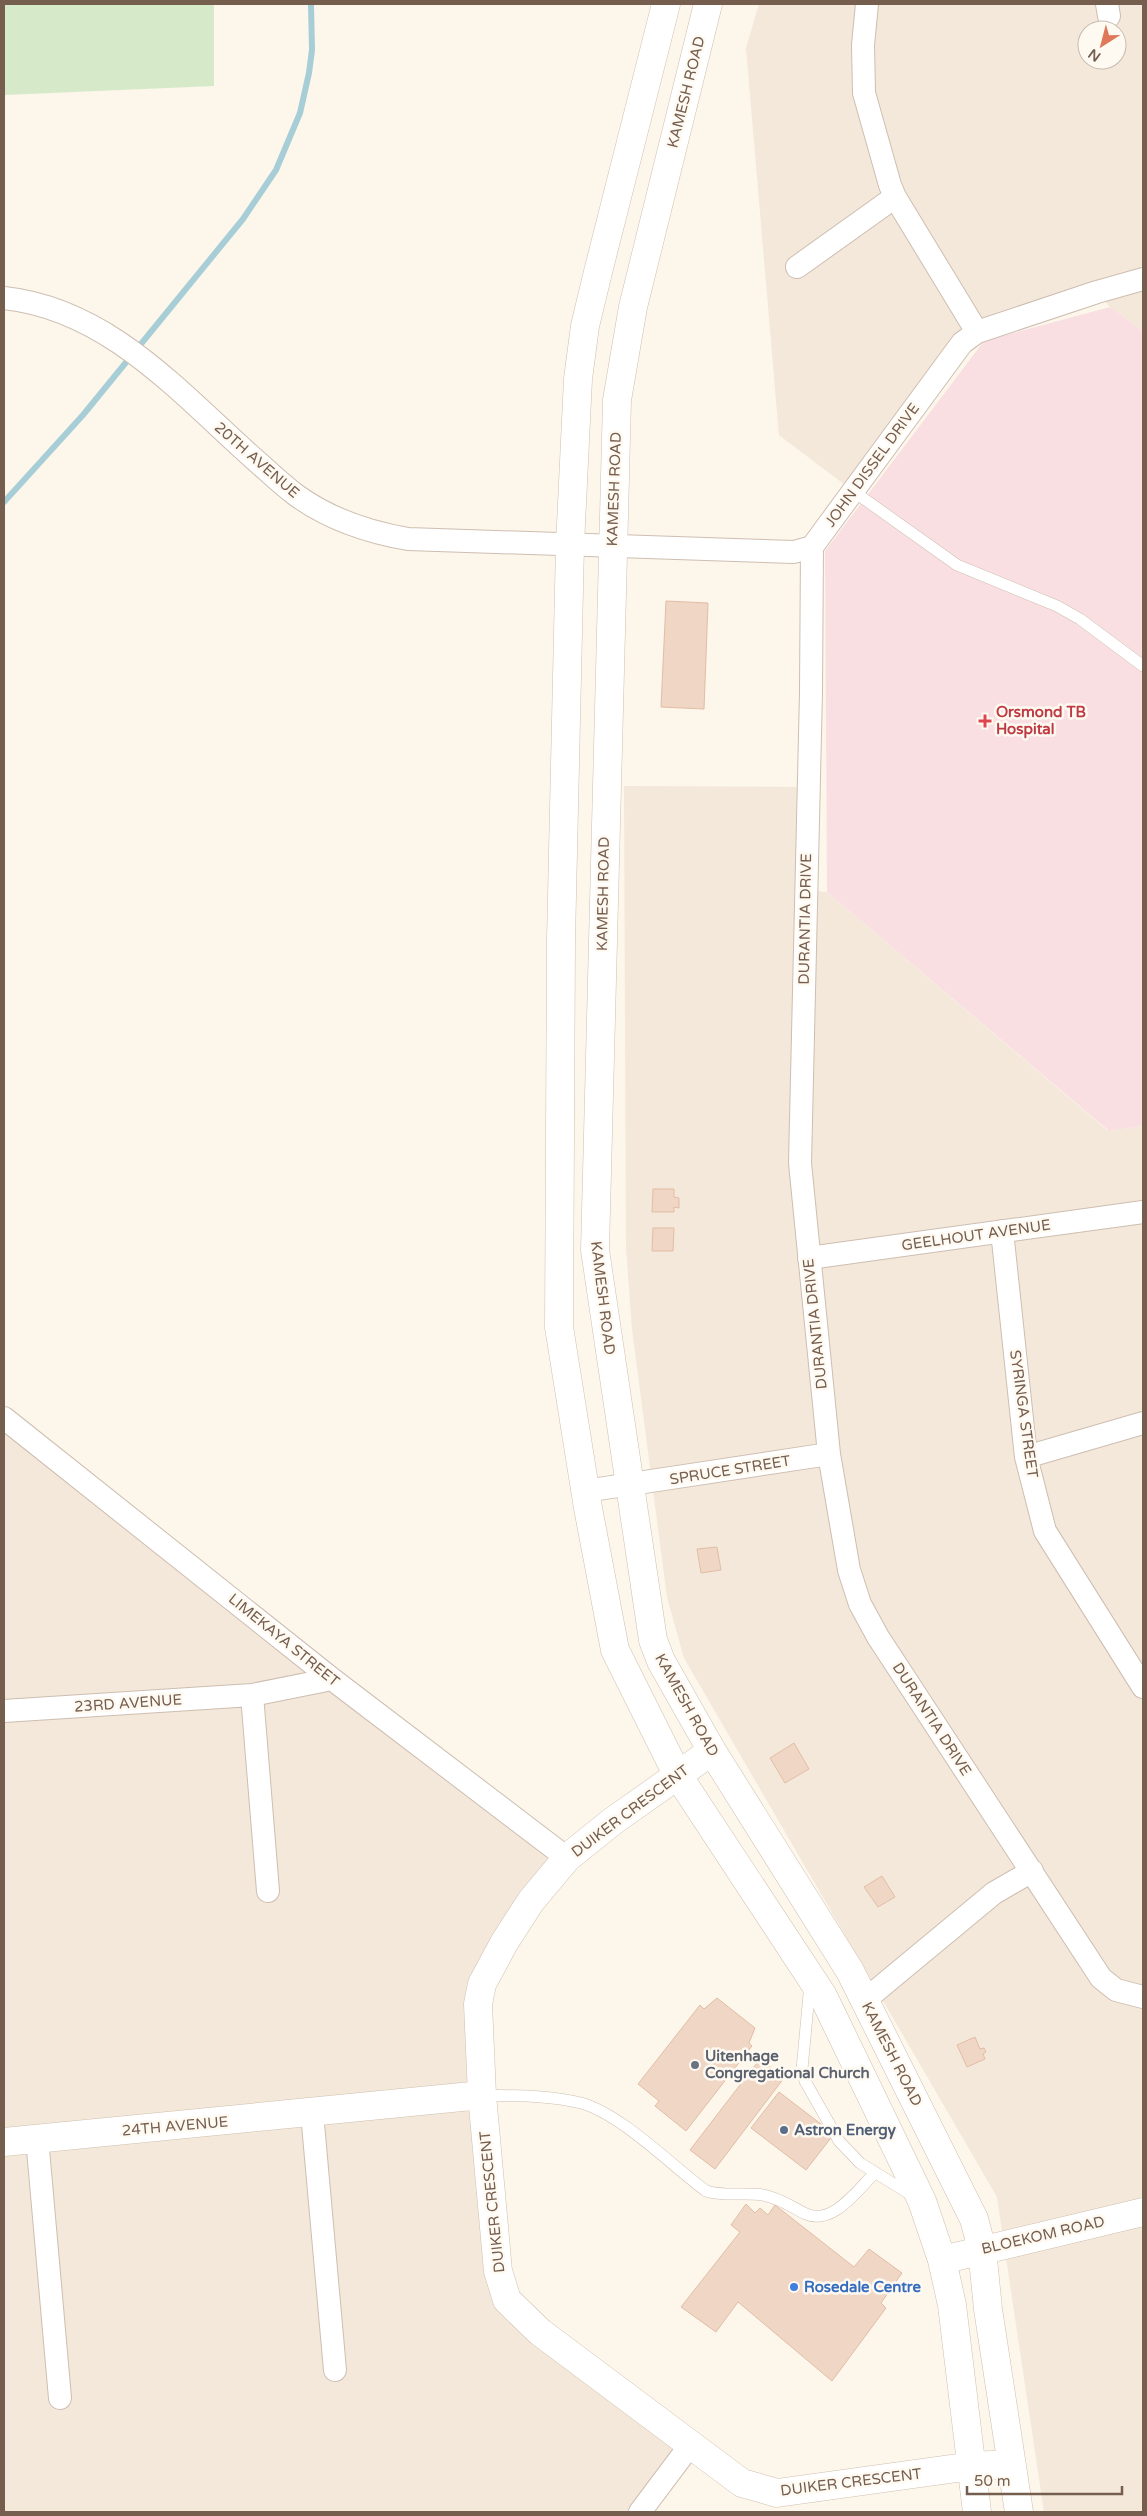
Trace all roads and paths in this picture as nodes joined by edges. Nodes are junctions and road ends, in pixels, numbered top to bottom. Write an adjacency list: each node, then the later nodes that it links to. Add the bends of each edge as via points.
1 (666, 4): 10 (main road, via 585,326 578,379)
2 (708, 4): 11 (main road, KAMESH ROAD, via 635,298 616,400)
3 (867, 4): 4 (street, via 863,38 864,93 873,132)
4 (895, 197): 5 (street); 8 (street)
5 (797, 267)
6 (1143, 279): 8 (street, JOHN DISSEL DRIVE)
7 (4, 298): 10 (street, 20TH AVENUE, via 65,312 114,337 288,488 346,523 408,539)
8 (977, 332): 9 (street, JOHN DISSEL DRIVE, via 953,353)
9 (853, 491): 12 (street, JOHN DISSEL DRIVE); 13 (lane, via 957,565 1057,606)
10 (570, 545): 11 (street); 22 (main road, via 561,940 559,1328)
11 (612, 547): 12 (street, via 794,552); 21 (main road, KAMESH ROAD, via 595,1250)
12 (812, 547): 16 (street, DURANTIA DRIVE, via 812,692 800,1163)
13 (1143, 666)
14 (1143, 1212): 15 (street, GEELHOUT AVENUE)
15 (1002, 1232): 16 (street, GEELHOUT AVENUE); 20 (street, SYRINGA STREET)
16 (809, 1258): 19 (street, DURANTIA DRIVE)
17 (4, 1418): 23 (street, LIMEKAYA STREET)
18 (1143, 1423): 20 (street)
19 (828, 1454): 21 (street, SPRUCE STREET); 30 (street, DURANTIA DRIVE, via 849,1570 860,1604 878,1637)
20 (1026, 1457): 24 (street, SYRINGA STREET, via 1045,1531)
21 (631, 1486): 22 (street, SPRUCE STREET); 27 (main road, KAMESH ROAD, via 653,1640 660,1661)
22 (585, 1491): 28 (main road, via 615,1650)
23 (332, 1679): 25 (street, 23RD AVENUE); 29 (street, LIMEKAYA STREET)
24 (1143, 1687)
25 (252, 1695): 26 (street, 23RD AVENUE); 31 (street)
26 (4, 1712)
27 (712, 1751): 28 (main road, DUIKER CRESCENT); 34 (main road, KAMESH ROAD)
28 (677, 1774): 29 (main road, DUIKER CRESCENT); 32 (main road)
29 (567, 1858): 35 (main road, DUIKER CRESCENT, via 531,1901 482,1984 478,2004)
30 (1032, 1871): 33 (street, DURANTIA DRIVE, via 1101,1978 1116,1990); 34 (street, via 994,1893)
31 (268, 1891)
32 (811, 1977): 39 (lane, via 802,2068 804,2081 839,2141 860,2164); 40 (main road)
33 (1143, 1997)
34 (865, 2000): 42 (main road, KAMESH ROAD, via 974,2219)
35 (482, 2095): 36 (main road, 24TH AVENUE); 39 (lane, via 537,2096 582,2104 611,2116 706,2190 718,2195 751,2194 778,2199 807,2214 820,2216 836,2212); 46 (main road, DUIKER CRESCENT, via 498,2271 506,2300 540,2332)
36 (312, 2113): 37 (main road, 24TH AVENUE); 44 (street)
37 (37, 2138): 38 (main road, 24TH AVENUE); 45 (street)
38 (4, 2142)
39 (875, 2173): 40 (lane)
40 (922, 2201): 43 (main road)
41 (1143, 2212): 42 (main road, BLOEKOM ROAD)
42 (982, 2250): 43 (main road, BLOEKOM ROAD); 47 (main road, KAMESH ROAD)
43 (942, 2260): 48 (main road, via 952,2305)
44 (336, 2370)
45 (60, 2398)
46 (691, 2444): 48 (main road, DUIKER CRESCENT, via 742,2483 777,2494); 49 (street)
47 (1011, 2464): 48 (main road, DUIKER CRESCENT); 51 (main road, KAMESH ROAD)
48 (972, 2466): 50 (main road)
49 (640, 2512)
50 (978, 2512)
51 (1018, 2512)

